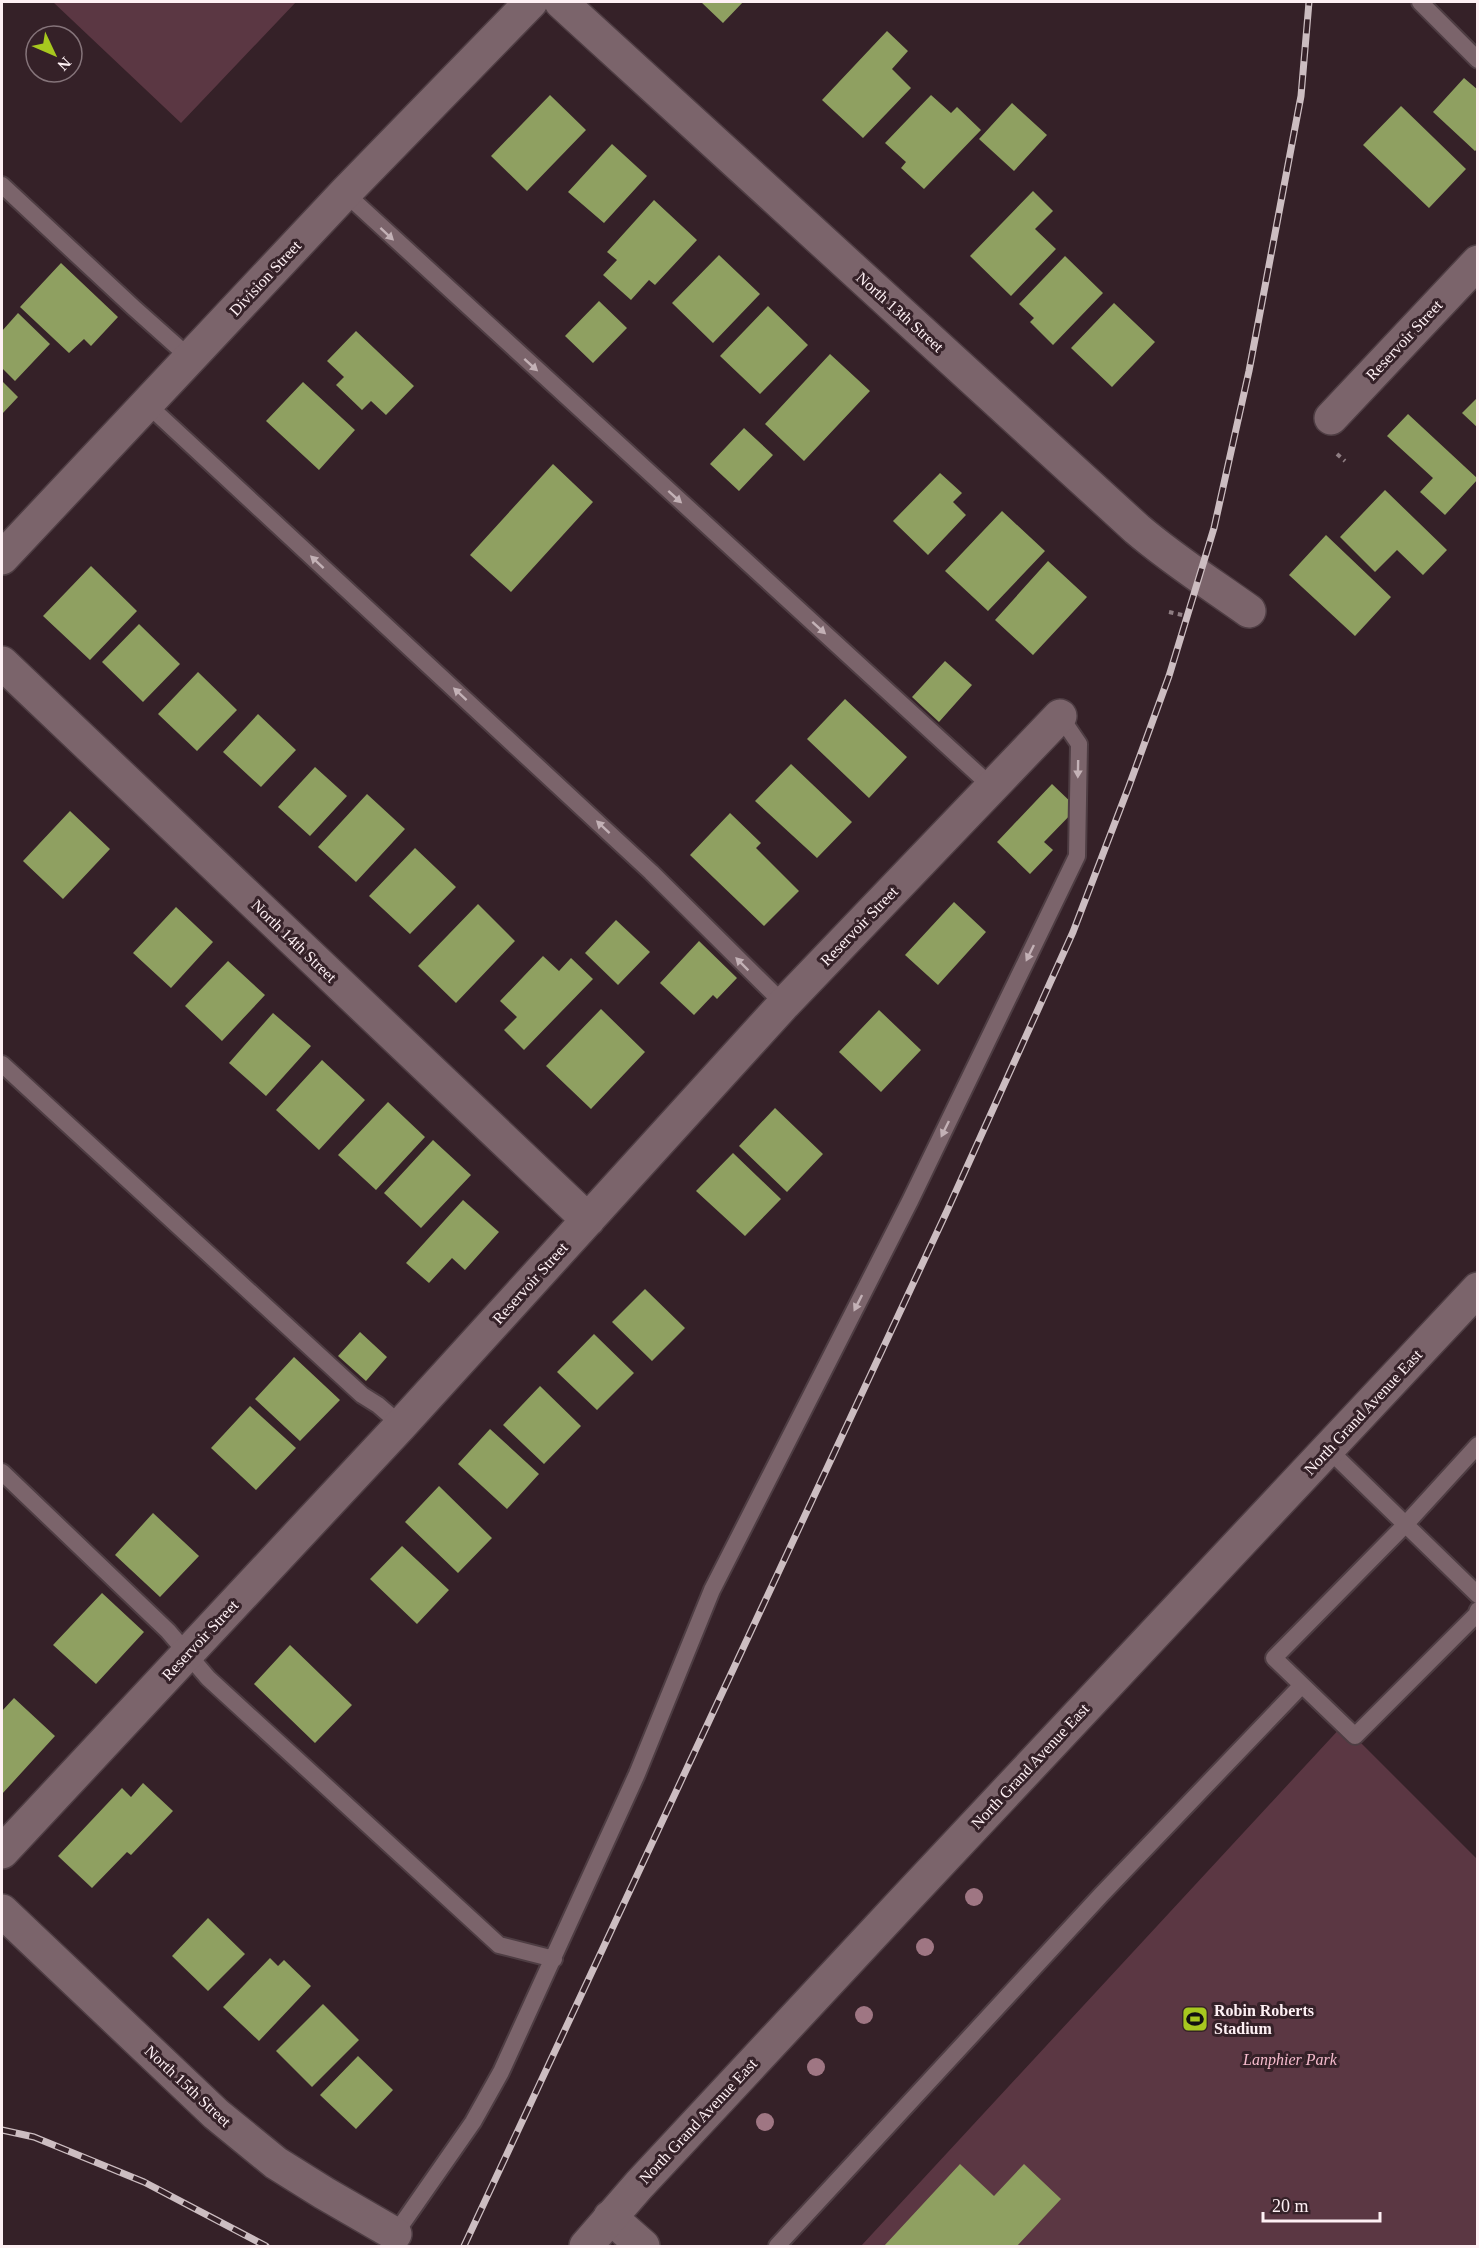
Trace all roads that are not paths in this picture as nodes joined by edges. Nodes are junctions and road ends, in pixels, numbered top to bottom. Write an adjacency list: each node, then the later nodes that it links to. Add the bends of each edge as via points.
1 (531, 2): 6 (street, Division Street)
2 (561, 2): 12 (street, North 13th Street, via 1137,529)
3 (1420, 2): 4 (lane)
4 (1478, 60)
5 (2, 185): 8 (lane)
6 (345, 193): 8 (street, Division Street); 15 (lane, one-way to 15)
7 (1478, 262): 10 (street, Reservoir Street)
8 (190, 358): 9 (street, Division Street)
9 (147, 404): 11 (street, Division Street); 16 (lane, one-way to 9, via 651,872)
10 (1331, 418)
11 (2, 558)
12 (1249, 611)
13 (2, 663): 18 (street, North 14th Street)
14 (1060, 716): 15 (street, Reservoir Street); 31 (lane, one-way to 31, via 1079,744 1077,856 905,1212 712,1590 637,1774)
15 (992, 787): 16 (street, Reservoir Street)
16 (784, 1005): 18 (street, Reservoir Street)
17 (2, 1064): 20 (lane, via 362,1395)
18 (588, 1220): 20 (street, Reservoir Street)
19 (1478, 1289): 22 (street, North Grand Avenue East)
20 (401, 1425): 27 (street, Reservoir Street)
21 (1478, 1445): 24 (lane)
22 (1328, 1449): 24 (lane); 32 (street, North Grand Avenue East)
23 (2, 1472): 27 (lane)
24 (1405, 1525): 25 (lane); 28 (lane, via 1274,1658)
25 (1478, 1595)
26 (1478, 1610): 28 (lane, via 1355,1736)
27 (187, 1653): 29 (street, Reservoir Street); 31 (lane, via 208,1678 499,1945)
28 (1302, 1685): 36 (lane, via 1101,1895)
29 (2, 1852)
30 (2, 1911): 33 (street, North 15th Street, via 216,2114 276,2163)
31 (554, 1959): 33 (lane, via 473,2122)
32 (610, 2217): 34 (street, North Grand Avenue East); 35 (street)
33 (395, 2234)
34 (586, 2247)
35 (644, 2247)
36 (777, 2247)

